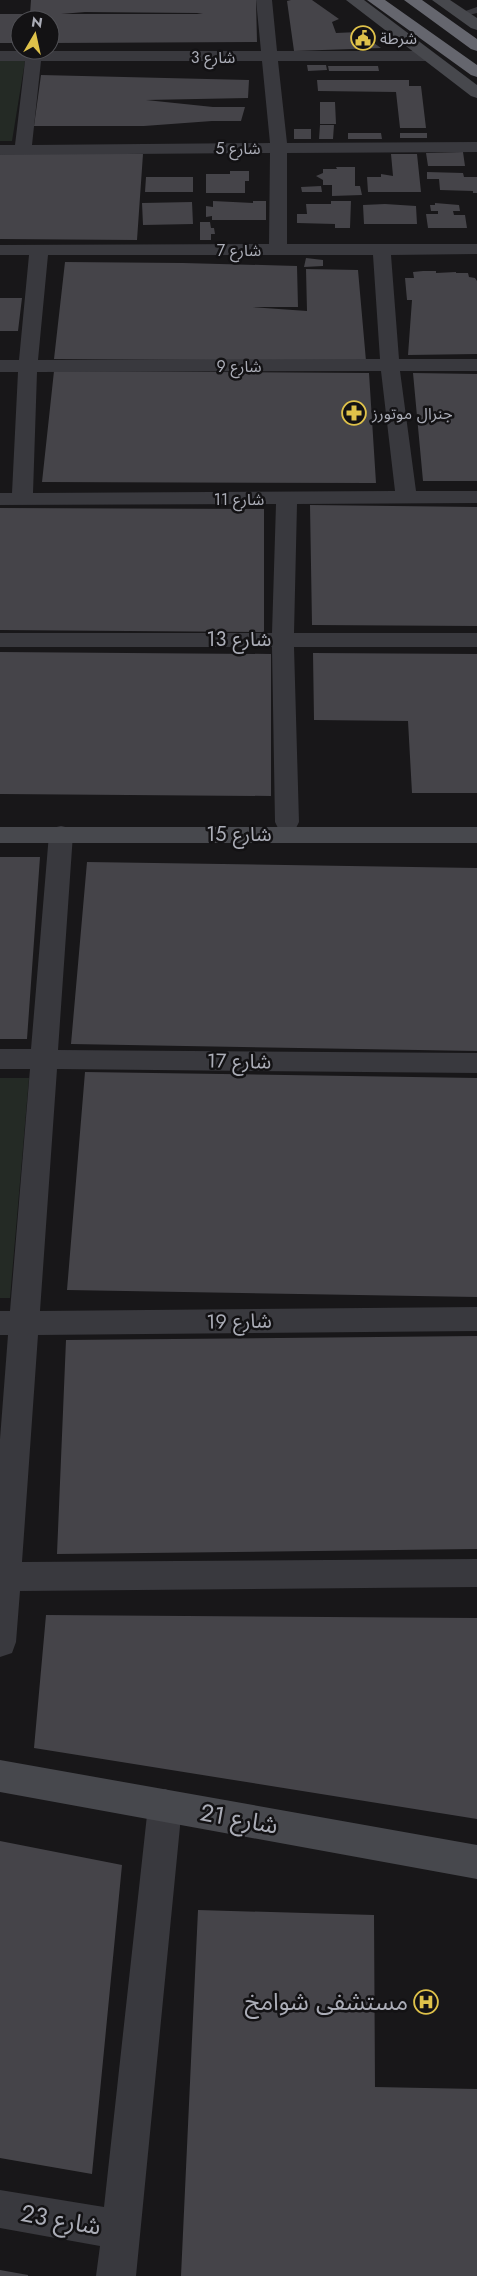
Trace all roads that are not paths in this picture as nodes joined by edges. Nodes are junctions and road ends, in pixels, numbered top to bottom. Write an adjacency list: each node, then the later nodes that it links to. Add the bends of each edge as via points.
1 (264, 0): 12 (street)
2 (354, 0): 11 (street)
3 (375, 0): 14 (highway)
4 (412, 0): 9 (highway)
5 (440, 0): 7 (street)
6 (477, 10): 7 (lane)
7 (461, 14): 8 (street)
8 (477, 25)
9 (477, 46)
10 (60, 56): 12 (street, شارع 3)
11 (426, 56): 12 (street, شارع 3); 15 (street)
12 (269, 57): 17 (street)
13 (34, 60): 19 (street)
14 (477, 72)
15 (477, 93)
16 (477, 147): 17 (street, شارع 5)
17 (279, 148): 19 (street, شارع 5); 23 (street)
18 (0, 150): 19 (street, شارع 5)
19 (23, 150)
20 (477, 249): 24 (street, شارع 7)
21 (0, 250): 22 (street, شارع 7)
22 (39, 250): 23 (street, شارع 7); 28 (street)
23 (278, 250): 24 (street, شارع 7)
24 (382, 250): 27 (street)
25 (477, 365): 27 (street, شارع 9)
26 (0, 366): 28 (street, شارع 9)
27 (390, 366): 28 (street, شارع 9); 29 (street)
28 (28, 367): 32 (street)
29 (406, 496): 30 (street, شارع 11); 33 (street, شارع 11)
30 (477, 497)
31 (0, 499): 32 (street, شارع 11)
32 (22, 499): 33 (street, شارع 11)
33 (287, 499): 34 (street)
34 (283, 639): 35 (street, شارع 13); 36 (street, شارع 13); 38 (street)
35 (0, 640)
36 (477, 640)
37 (0, 822): 38 (street, شارع 15)
38 (287, 822): 39 (street, شارع 15)
39 (477, 823)
40 (61, 834): 41 (street, شارع 15); 42 (street, شارع 15); 44 (street)
41 (0, 835)
42 (477, 835)
43 (0, 1059): 44 (street, شارع 17)
44 (44, 1059): 45 (street, شارع 17); 47 (street)
45 (477, 1063)
46 (477, 1318): 47 (street, شارع 19)
47 (12, 1323): 49 (street)
48 (477, 1573): 49 (street)
49 (5, 1577): 50 (street)
50 (0, 1642)
51 (0, 1776): 52 (street, شارع 21)
52 (165, 1806): 53 (street, شارع 21); 55 (street)
53 (477, 1862)
54 (0, 2209): 55 (street, شارع 23)
55 (122, 2230): 56 (street)
56 (116, 2276)

